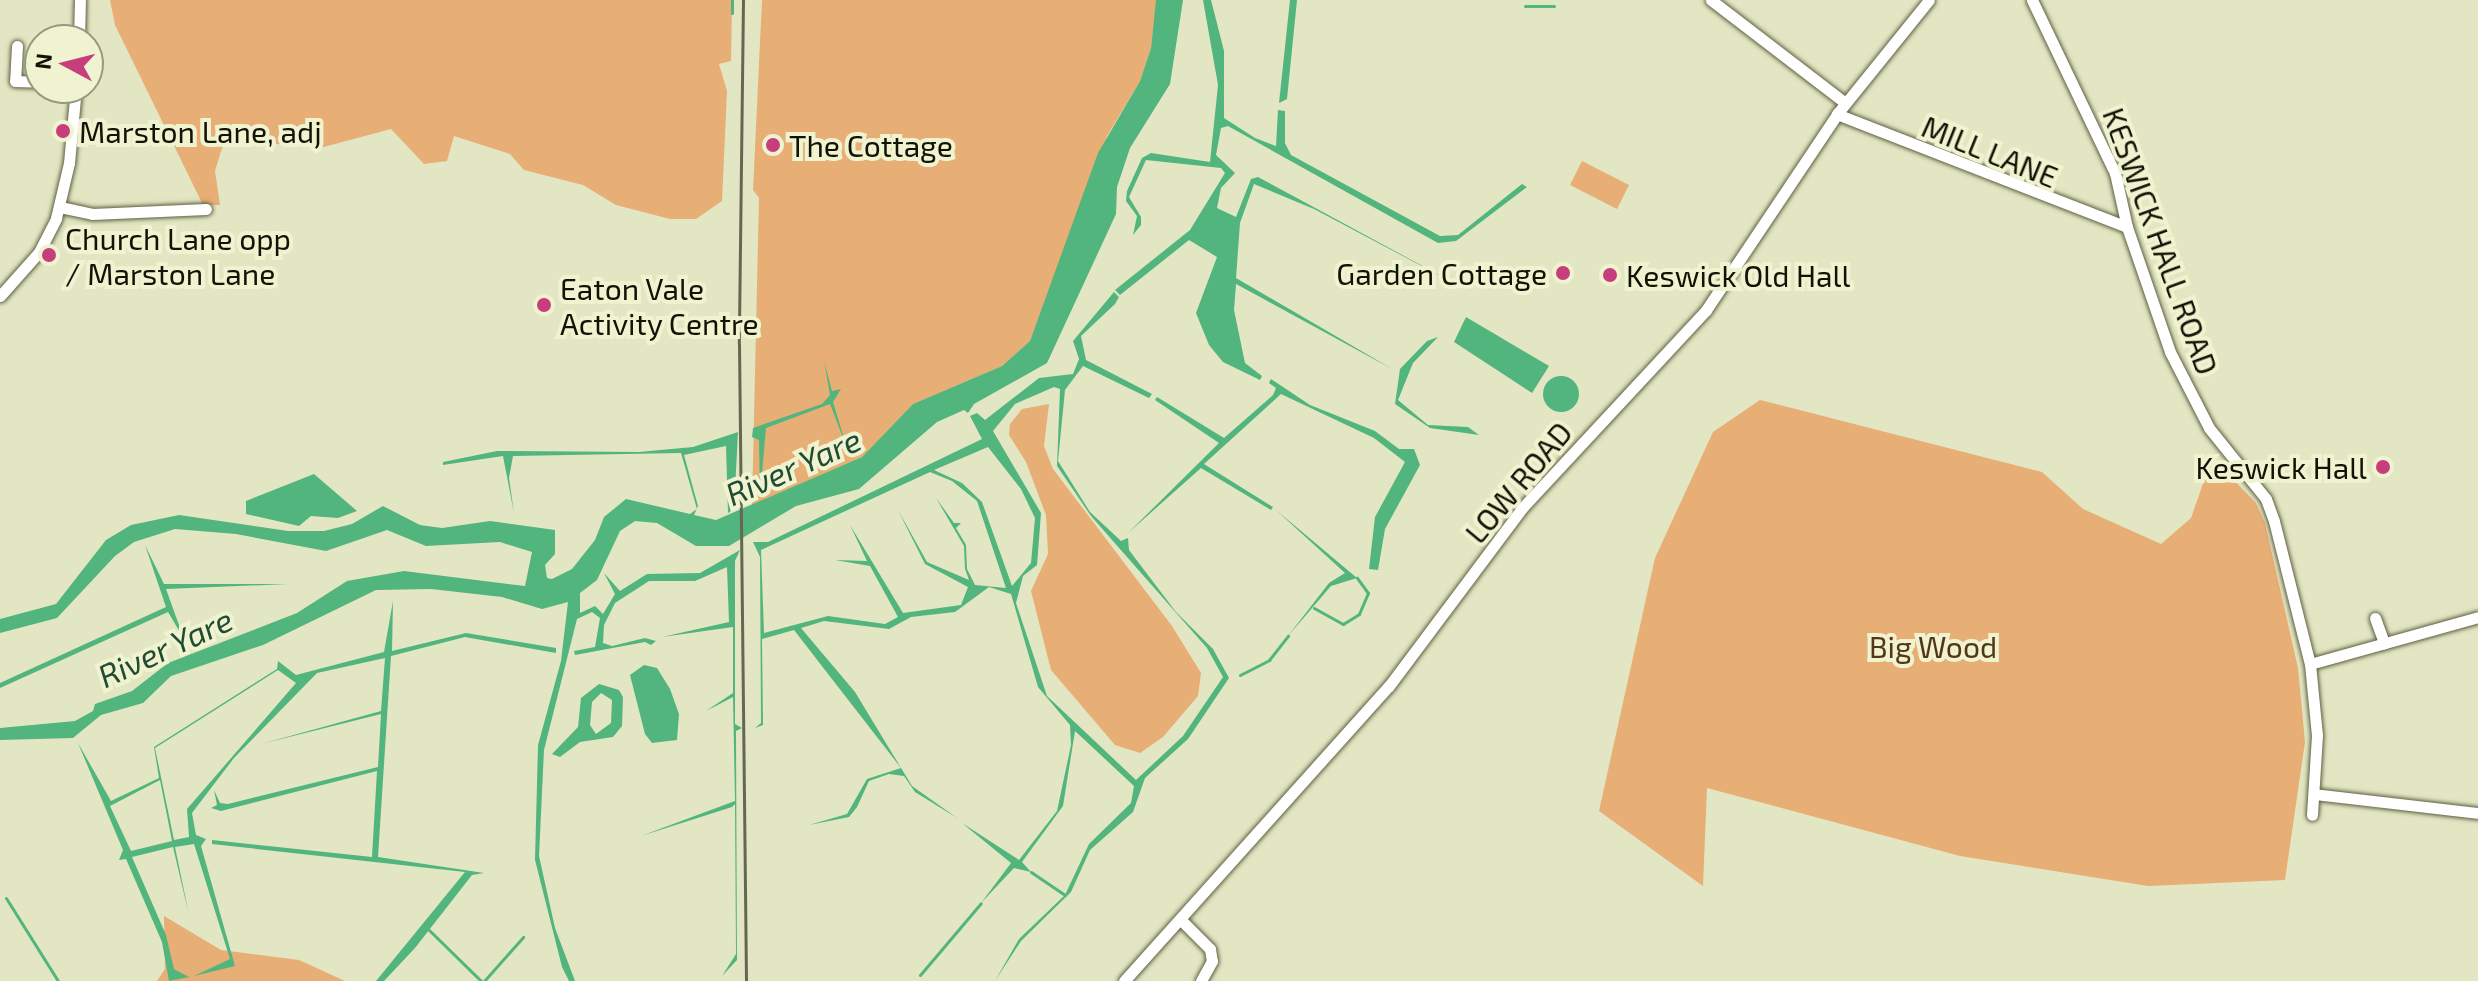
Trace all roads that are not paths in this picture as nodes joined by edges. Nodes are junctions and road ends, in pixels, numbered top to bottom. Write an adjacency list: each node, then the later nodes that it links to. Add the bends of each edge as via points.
1 (80, 0): 5 (street)
2 (1711, 0): 8 (street)
3 (1929, 0): 8 (street, LOW ROAD)
4 (2032, 0): 13 (street, KESWICK HALL ROAD, via 2096,126 2115,173)
5 (79, 24)
6 (20, 53): 7 (street, via 15,81)
7 (24, 81)
8 (1845, 103): 10 (street, LOW ROAD)
9 (74, 104): 11 (street)
10 (1837, 114): 13 (street, MILL LANE); 22 (street, LOW ROAD, via 1706,310 1523,507 1389,686)
11 (60, 207): 12 (street, via 92,214); 14 (street, via 39,252)
12 (206, 209)
13 (2127, 227): 18 (street, KESWICK HALL ROAD, via 2170,352 2224,452 2267,502)
14 (0, 296)
15 (2478, 617): 17 (street)
16 (2375, 618): 17 (street)
17 (2384, 643): 18 (street)
18 (2310, 664): 19 (street, KESWICK HALL ROAD, via 2317,735)
19 (2314, 794): 20 (street); 21 (street, KESWICK HALL ROAD)
20 (2478, 813)
21 (2312, 815)
22 (1181, 920): 23 (street, LOW ROAD); 24 (street, via 1210,949 1212,961)
23 (1124, 981)
24 (1201, 981)

